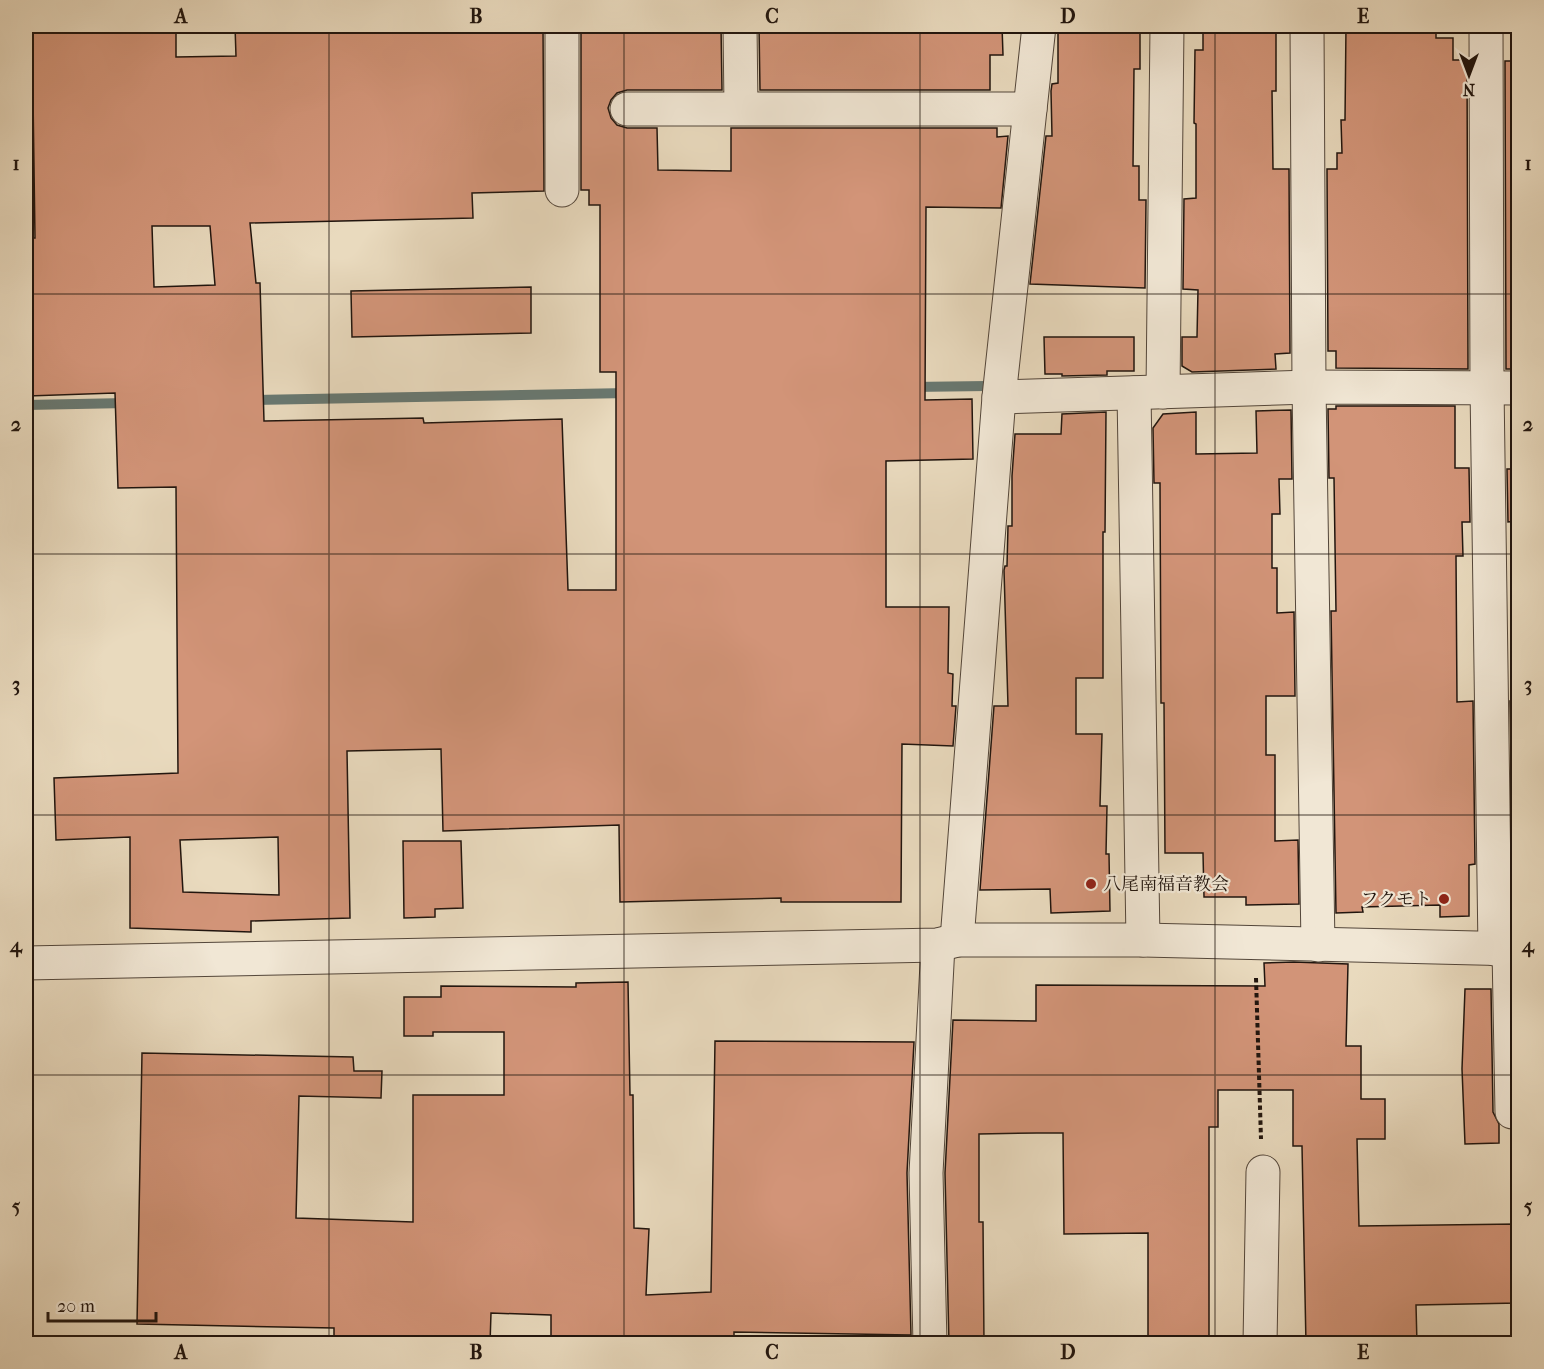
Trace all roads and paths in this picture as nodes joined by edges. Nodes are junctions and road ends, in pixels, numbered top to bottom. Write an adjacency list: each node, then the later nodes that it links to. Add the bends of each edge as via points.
1 (562, 26): 10 (street)
2 (740, 26): 7 (street)
3 (1038, 26): 9 (street)
4 (1167, 26): 13 (street)
5 (1307, 26): 11 (street)
6 (1486, 26): 12 (street)
7 (741, 107): 8 (street); 9 (street)
8 (627, 109)
9 (1030, 109): 14 (street)
10 (562, 190)
11 (1309, 387): 12 (street); 13 (street); 18 (street)
12 (1503, 388): 19 (street)
13 (1148, 392): 14 (street); 15 (street)
14 (999, 397): 16 (street)
15 (1143, 940): 16 (street); 17 (street)
16 (947, 943): 20 (street); 23 (street, via 926,1173)
17 (1255, 943): 18 (street); 22 (path)
18 (1318, 945): 19 (street)
19 (1508, 949): 21 (street)
20 (26, 963)
21 (1512, 1112)
22 (1263, 1172): 24 (street)
23 (930, 1344)
24 (1260, 1344)

